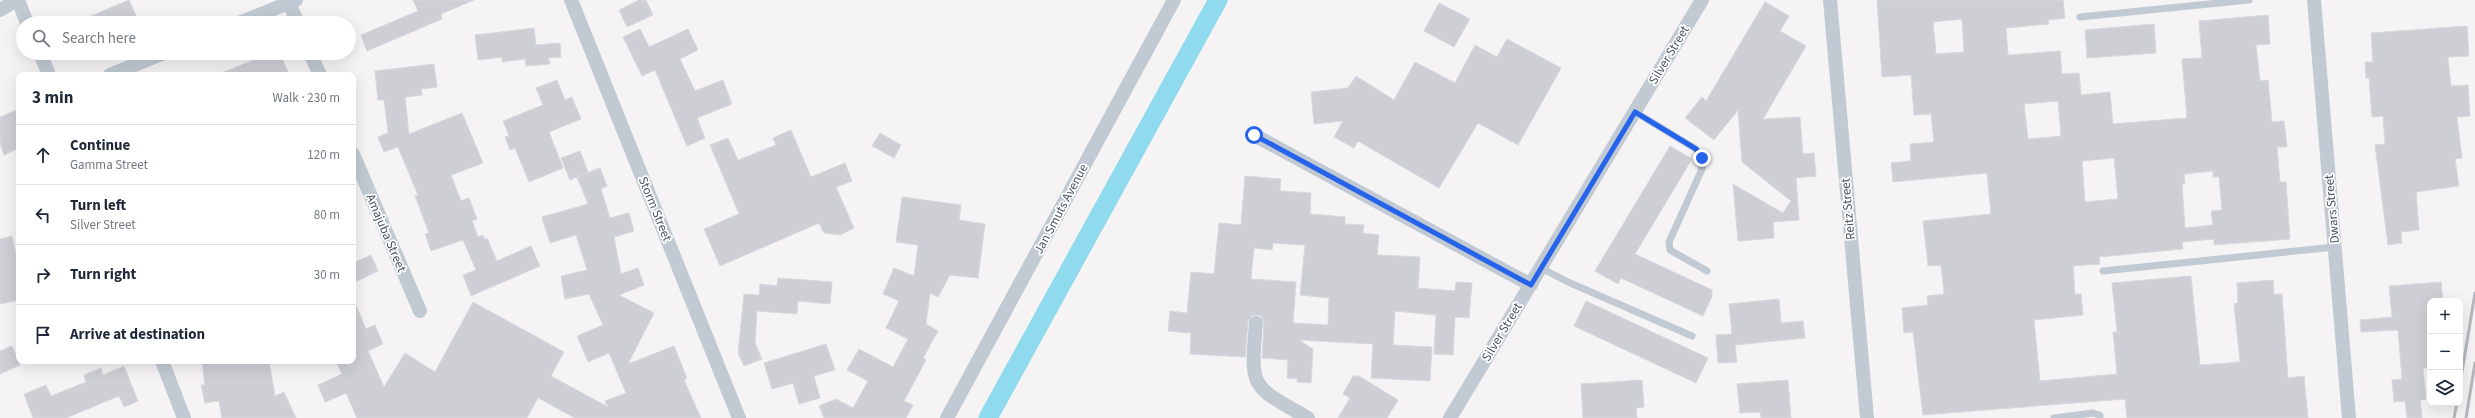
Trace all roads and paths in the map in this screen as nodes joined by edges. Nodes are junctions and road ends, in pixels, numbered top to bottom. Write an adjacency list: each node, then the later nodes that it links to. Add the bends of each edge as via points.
1 (18, 0): 9 (street); 10 (street)
2 (571, 0): 33 (street, Storm Street)
3 (1174, 0): 34 (street, Jan Smuts Avenue)
4 (1702, 0): 20 (street, Silver Street)
5 (1830, 0): 37 (street, Reitz Street)
6 (2249, 0): 13 (lane)
7 (2314, 0): 23 (street, Dwars Street)
8 (293, 1): 11 (street); 12 (street)
9 (0, 10)
10 (24, 16)
11 (256, 16)
12 (296, 16)
13 (2080, 17)
14 (43, 60): 17 (street)
15 (147, 60): 18 (street)
16 (313, 60): 19 (street)
17 (48, 72)
18 (117, 72)
19 (319, 72)
20 (1635, 112): 24 (street, Silver Street); 25 (lane, via 1696,149 1702,158 1702,169 1669,242 1670,250 1677,256)
21 (1254, 135): 27 (street)
22 (356, 161): 28 (street, Amajuba Street)
23 (2335, 247): 26 (lane); 40 (street, Dwars Street)
24 (1541, 268): 27 (street, Silver Street); 30 (lane)
25 (1707, 271)
26 (2103, 271)
27 (1531, 285): 36 (street, Silver Street)
28 (420, 311)
29 (1256, 323): 35 (street, via 1252,366 1256,379 1264,392)
30 (1692, 336)
31 (163, 364): 32 (street)
32 (184, 418)
33 (739, 418)
34 (947, 418)
35 (1308, 418)
36 (1450, 418)
37 (1868, 418)
38 (2054, 418): 39 (lane, via 2093,414)
39 (2100, 418)
40 (2349, 418)

